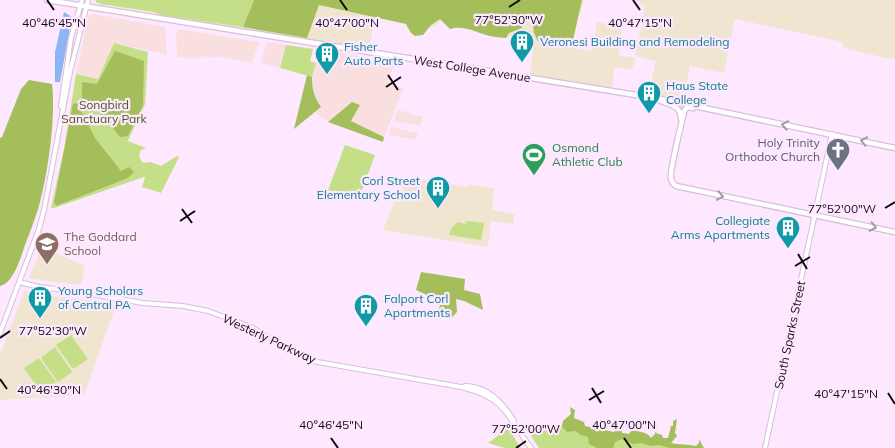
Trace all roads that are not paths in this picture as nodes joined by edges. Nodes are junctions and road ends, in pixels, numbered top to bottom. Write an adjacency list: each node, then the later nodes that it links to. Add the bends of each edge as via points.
1 (47, 0): 4 (main road, West College Avenue)
2 (82, 0): 4 (main road)
3 (88, 0): 5 (main road)
4 (80, 6): 5 (main road, West College Avenue); 8 (main road, via 65,74)
5 (86, 7): 6 (main road, West College Avenue); 8 (main road)
6 (652, 98): 7 (main road, West College Avenue); 10 (main road, via 680,111)
7 (714, 111): 9 (main road, West College Avenue, one-way to 7); 10 (main road, via 685,109)
8 (59, 133): 14 (main road, via 41,221)
9 (832, 134): 11 (main road, West College Avenue, one-way to 9); 12 (main road, South Sparks Street)
10 (676, 147): 12 (main road, one-way to 12, via 671,175 673,183 680,188)
11 (895, 148)
12 (816, 215): 13 (main road, one-way to 13); 17 (main road, South Sparks Street)
13 (895, 232)
14 (19, 282): 15 (main road); 16 (main road, Westerly Parkway, via 202,310 251,328 302,357 329,365 479,392 497,403)
15 (0, 333)
16 (531, 448)
17 (765, 448)

